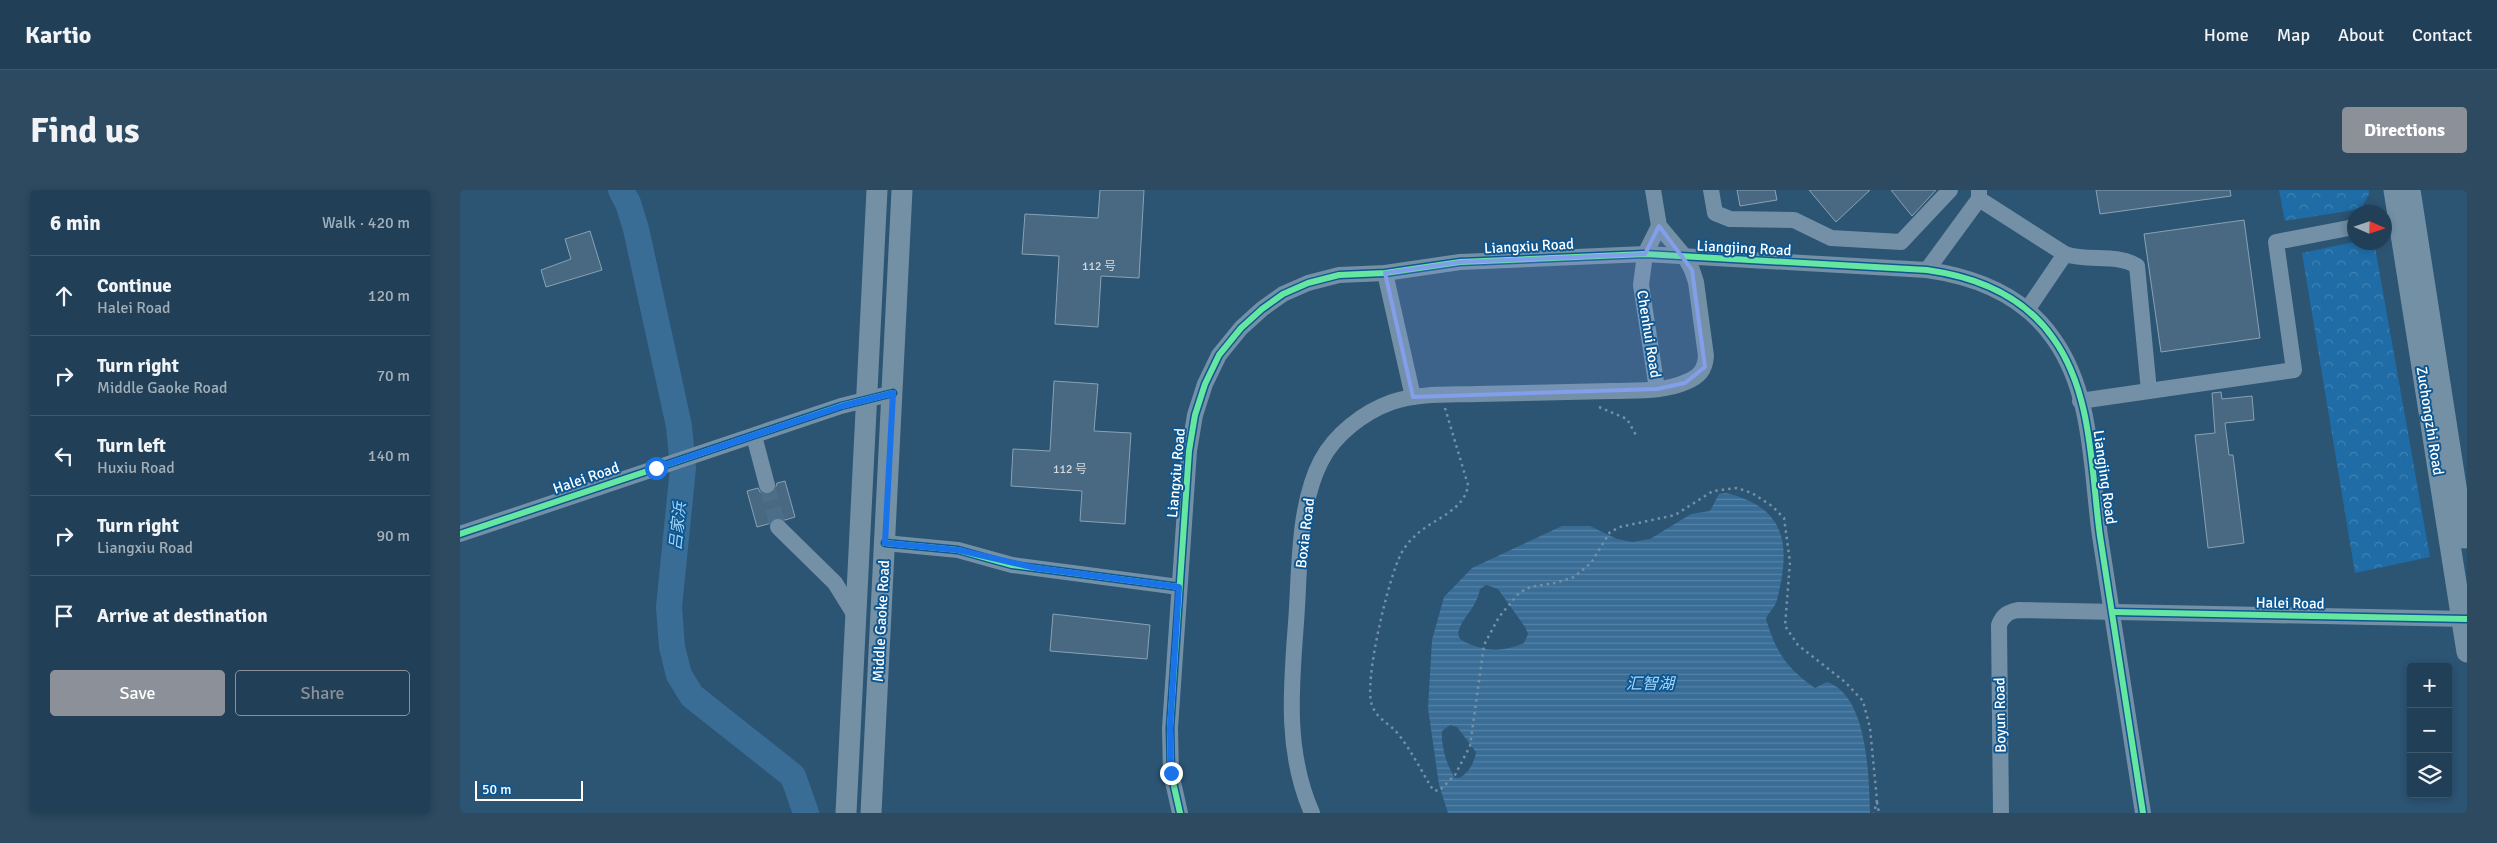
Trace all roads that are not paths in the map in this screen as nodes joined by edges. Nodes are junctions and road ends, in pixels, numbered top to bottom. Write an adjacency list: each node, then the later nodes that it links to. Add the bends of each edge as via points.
1 (877, 190): 23 (main road, Middle Gaoke Road)
2 (902, 190): 21 (main road, Middle Gaoke Road)
3 (1653, 190): 11 (street)
4 (1711, 190): 5 (street, via 1715,213 1730,219 1794,220 1831,238 1901,242)
5 (1950, 190)
6 (2394, 190): 9 (main road, Zuchongzhi Road)
7 (2410, 190): 30 (main road, Zuchongzhi Road)
8 (1979, 194): 14 (street); 16 (street)
9 (2392, 210)
10 (2392, 225): 35 (main road, Zuchongzhi Road)
11 (1659, 226): 13 (street, Chenhui Road); 15 (street, Chenhui Road)
12 (2347, 228): 20 (street, via 2276,242 2294,370)
13 (1645, 254): 15 (street, Liangjing Road); 17 (street, Liangxiu Road, via 1460,262); 19 (street, Chenhui Road, via 1641,285)
14 (2065, 254): 18 (street); 20 (street, via 2077,258 2126,259 2137,266)
15 (1685, 257): 16 (street, Liangjing Road); 19 (street, Chenhui Road, via 1696,282 1705,367 1685,383)
16 (1927, 270): 18 (street, Liangjing Road, via 1975,280 1994,288)
17 (1385, 273): 22 (street); 31 (street, Liangxiu Road, via 1338,275 1283,294 1240,328 1219,355 1195,415 1189,452)
18 (2027, 310): 24 (street, Liangjing Road, via 2054,338 2066,360)
19 (1657, 389): 22 (street, Boxia Road)
20 (2149, 391): 24 (street)
21 (893, 393): 23 (street, Halei Road); 29 (main road, Middle Gaoke Road)
22 (1413, 397): 40 (street, Boxia Road, via 1374,409 1344,431 1322,460 1308,498 1294,649 1291,726 1296,768)
23 (868, 399): 25 (street, Halei Road); 33 (main road, Middle Gaoke Road)
24 (2080, 401): 32 (street, Liangjing Road)
25 (754, 436): 26 (street); 28 (street, Halei Road)
26 (767, 485)
27 (778, 527): 33 (street, via 835,582)
28 (460, 534)
29 (885, 543): 31 (street, via 958,550 1020,566); 38 (main road, Middle Gaoke Road)
30 (2467, 558)
31 (1179, 587): 39 (street, Liangxiu Road, via 1170,752)
32 (2113, 612): 34 (street, Halei Road, via 2018,610); 35 (street, Halei Road); 42 (street, Liangjing Road)
33 (856, 617): 37 (main road, Middle Gaoke Road)
34 (2003, 617): 41 (street, Boyun Road, via 1999,634)
35 (2464, 619): 36 (main road, Zuchongzhi Road)
36 (2467, 652)
37 (846, 813)
38 (871, 813)
39 (1180, 813)
40 (1312, 813)
41 (2002, 813)
42 (2143, 813)

